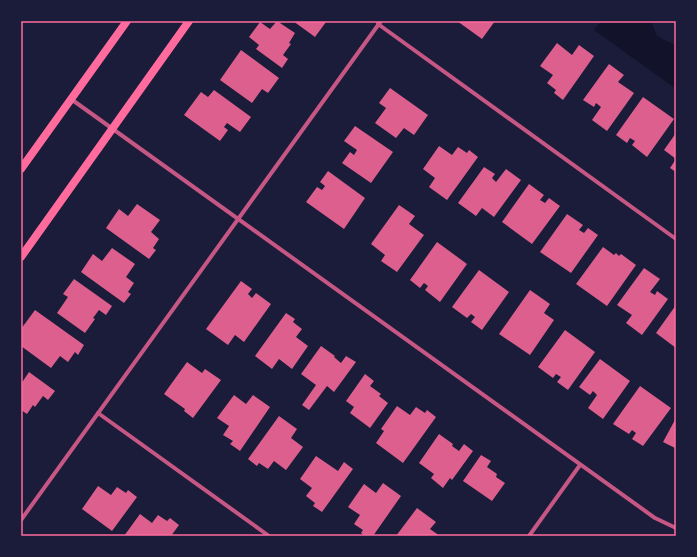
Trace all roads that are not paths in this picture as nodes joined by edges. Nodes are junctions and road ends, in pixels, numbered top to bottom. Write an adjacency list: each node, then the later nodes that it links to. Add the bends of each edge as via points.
1 (127, 21): 4 (main road)
2 (189, 21): 5 (main road)
3 (379, 22): 7 (street); 8 (street)
4 (70, 99): 5 (street); 6 (main road)
5 (112, 129): 7 (street); 9 (main road)
6 (21, 169)
7 (238, 218): 10 (street); 11 (street)
8 (676, 239)
9 (21, 257)
10 (98, 413): 12 (street); 14 (street)
11 (580, 465): 13 (street, via 655,518); 15 (street)
12 (21, 520)
13 (676, 528)
14 (269, 536)
15 (529, 536)

